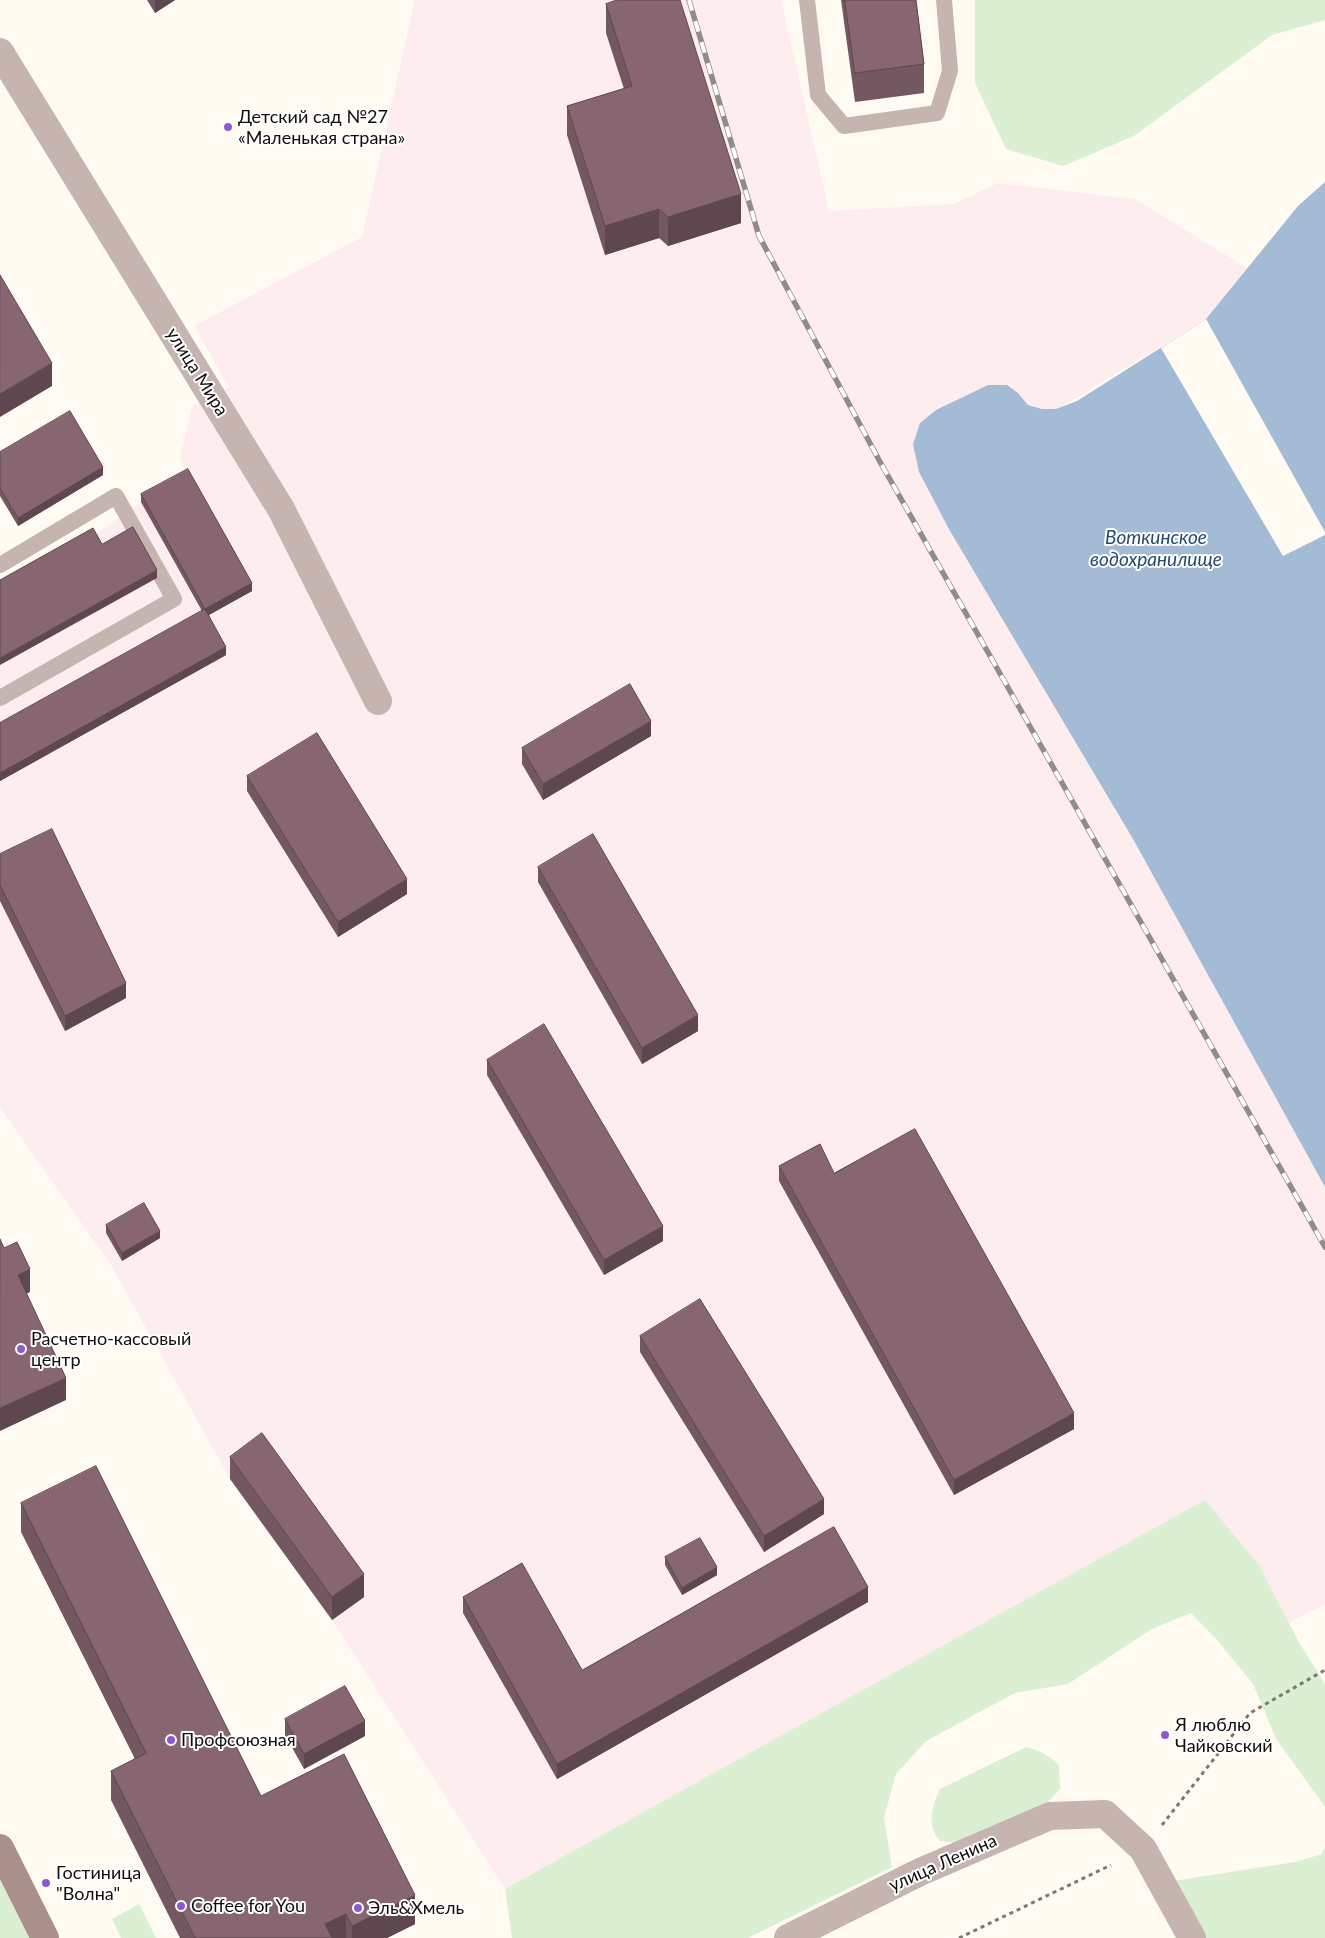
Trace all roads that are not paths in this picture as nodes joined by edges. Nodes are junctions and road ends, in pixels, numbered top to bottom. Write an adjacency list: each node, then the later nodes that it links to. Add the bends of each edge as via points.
1 (807, 0): 2 (lane, via 818,95 844,126 937,112 950,71)
2 (944, 0)
3 (0, 52): 6 (street, улица Мира, via 281,509)
4 (0, 565): 5 (lane, via 116,496 174,599)
5 (0, 698)
6 (378, 701)
7 (0, 1848): 8 (street)
8 (45, 1938)
9 (788, 1938): 10 (street, улица Ленина, via 920,1872 1050,1816 1105,1814 1143,1849)
10 (1192, 1938)

